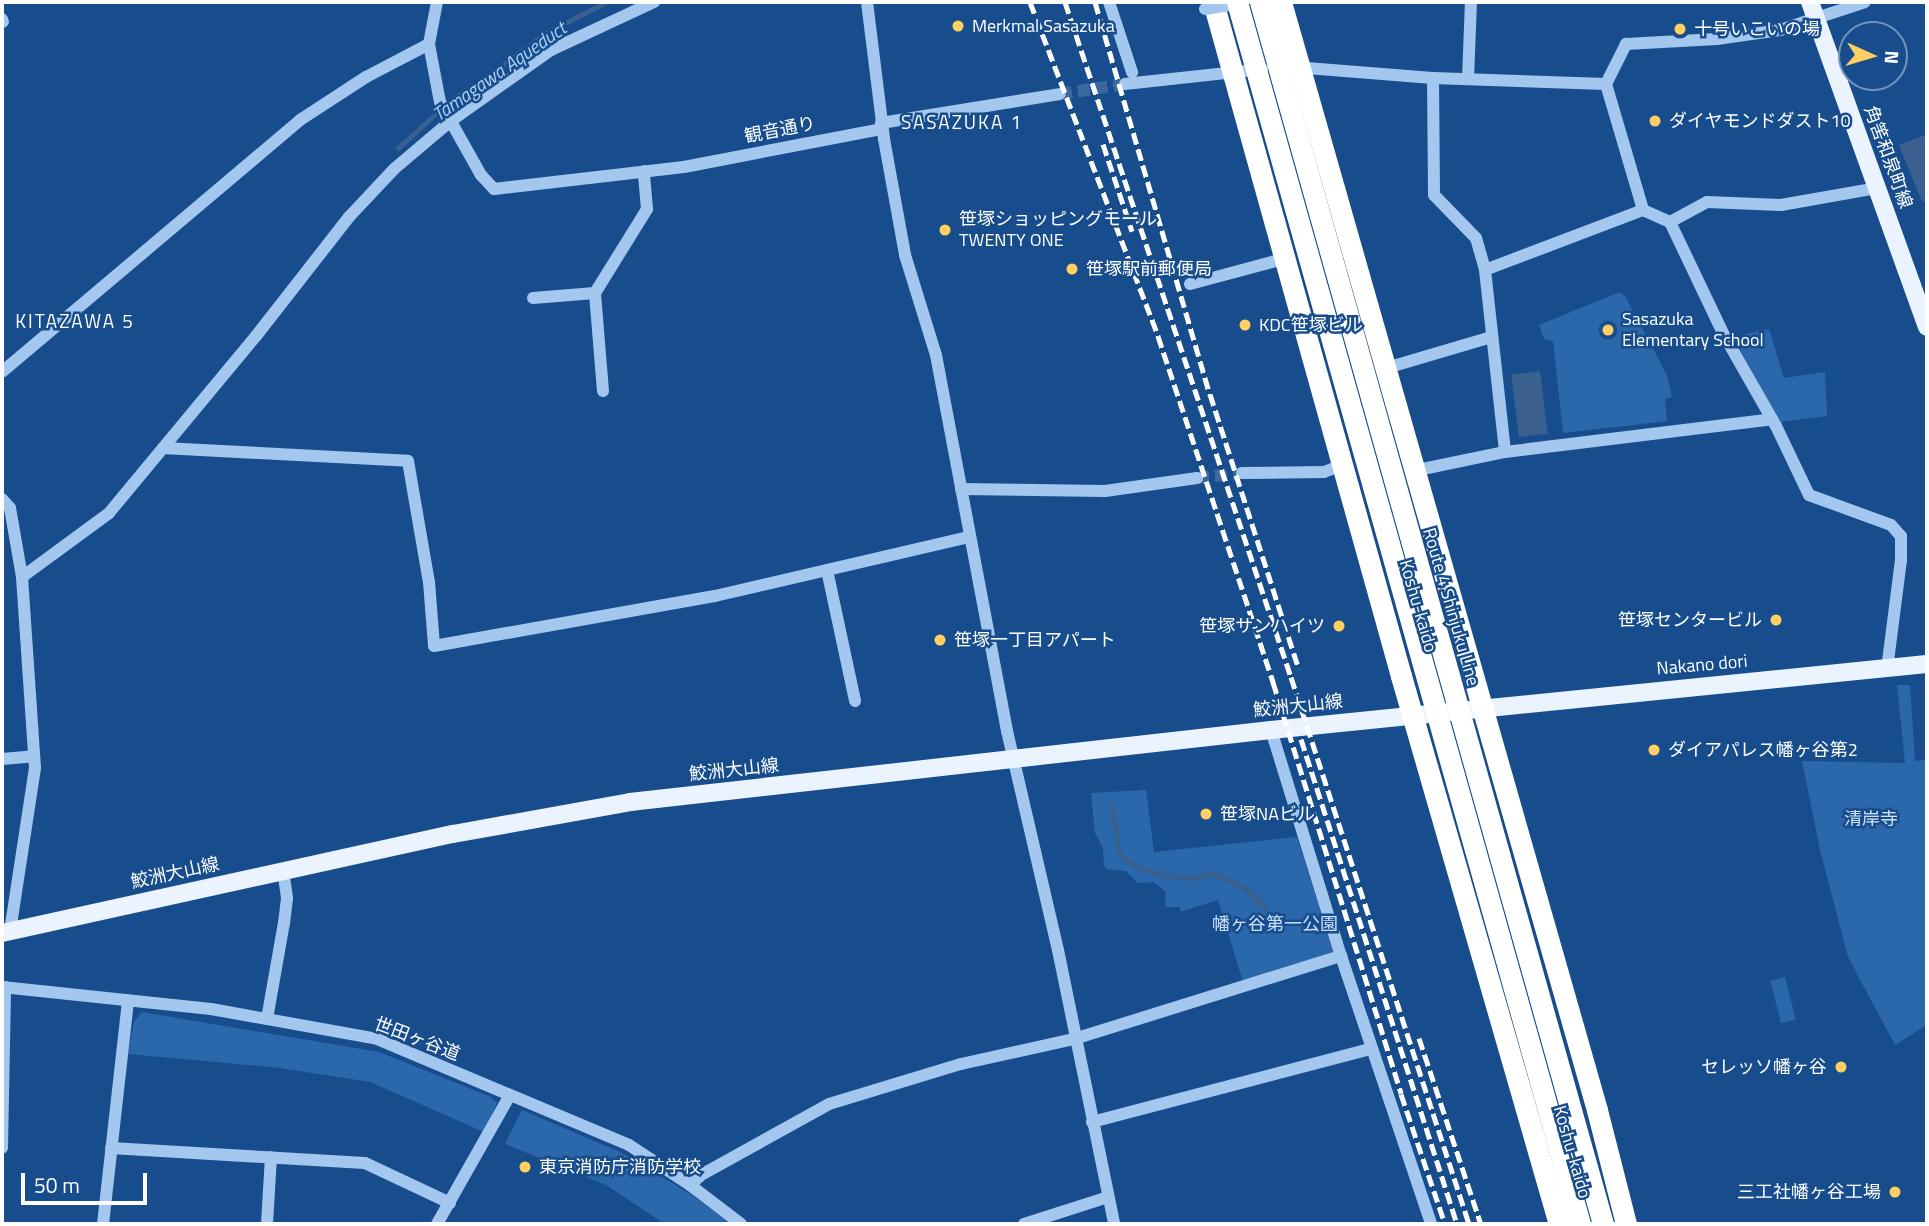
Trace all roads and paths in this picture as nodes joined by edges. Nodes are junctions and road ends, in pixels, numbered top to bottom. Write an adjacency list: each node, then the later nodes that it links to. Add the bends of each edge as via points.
1 (437, 2): 15 (street)
2 (653, 2): 24 (street, via 551,50)
3 (867, 2): 25 (street)
4 (1109, 2): 18 (street)
5 (1237, 2): 87 (highway, bridge)
6 (1251, 2): 13 (street, bridge)
7 (1260, 2): 77 (highway, Route 4 Shinjuku Line, bridge)
8 (1276, 2): 16 (highway, Koshu-kaido)
9 (1281, 2): 16 (highway, Koshu-kaido)
10 (1471, 2): 20 (street)
11 (1810, 2): 14 (main road, 角筈和泉町線)
12 (1865, 2): 14 (street)
13 (1212, 4): 17 (highway, Koshu-kaido)
14 (1816, 20): 21 (street, via 1717,39 1626,44); 27 (main road, 角筈和泉町線)
15 (429, 44): 24 (street, via 440,102); 38 (street, via 366,77 300,120)
16 (1295, 67): 17 (street); 19 (street); 37 (highway); 77 (highway, Koshu-kaido, via 1333,222)
17 (1236, 70): 22 (street); 30 (highway); 86 (highway, Koshu-kaido, via 1289,235)
18 (1132, 72)
19 (1433, 78): 20 (street); 31 (street, via 1434,195 1476,238)
20 (1468, 79): 21 (street)
21 (1606, 83): 28 (street)
22 (1125, 84)
23 (1060, 94): 25 (street, 観音通り)
24 (450, 117): 26 (street, 観音通り, via 481,175 494,189); 41 (street, via 349,217)
25 (882, 125): 26 (street, 観音通り, via 684,167); 47 (street, via 905,255 936,355)
26 (644, 171): 33 (street, via 647,209)
27 (1877, 188): 29 (street, via 1781,205 1707,202); 35 (main road, 角筈和泉町線)
28 (1643, 210): 29 (street); 31 (street)
29 (1670, 222): 40 (street, via 1724,335)
30 (1283, 260): 32 (street); 43 (highway)
31 (1485, 270): 36 (street)
32 (1190, 284)
33 (595, 293): 34 (street); 39 (street)
34 (533, 298)
35 (1927, 327)
36 (1492, 337): 37 (street); 42 (street)
37 (1383, 369): 44 (highway)
38 (2, 372)
39 (603, 391)
40 (1774, 422): 42 (street); 53 (street, via 1809,495 1891,525 1901,536)
41 (163, 447): 50 (street, via 408,461 429,582 434,646 715,596); 51 (street, via 109,513)
42 (1505, 452): 44 (street)
43 (1342, 465): 45 (street, via 1324,472); 56 (highway)
44 (1413, 471): 55 (highway)
45 (1242, 473)
46 (1192, 479): 47 (street, via 1105,491)
47 (961, 489): 49 (street)
48 (2, 499): 51 (street, via 10,508)
49 (968, 537): 50 (street); 60 (street)
50 (827, 570): 54 (street)
51 (22, 577): 58 (street)
52 (1927, 664): 53 (main road, Nakano dori)
53 (1887, 668): 55 (main road, Nakano dori, via 1689,695)
54 (855, 701)
55 (1481, 708): 56 (main road, 鮫洲大山線); 77 (highway)
56 (1412, 715): 57 (main road, 鮫洲大山線); 85 (highway)
57 (1271, 730): 60 (main road, 鮫洲大山線); 63 (street)
58 (34, 756): 59 (street); 62 (street, via 27,825)
59 (2, 759)
60 (1014, 760): 61 (main road, 鮫洲大山線, via 618,804); 67 (street)
61 (283, 871): 62 (main road, 鮫洲大山線); 66 (street, via 286,910)
62 (6, 932)
63 (1341, 956): 67 (street); 68 (street)
64 (4, 987): 65 (street, 世田ヶ谷道); 71 (street)
65 (128, 1000): 66 (street, 世田ヶ谷道); 72 (street)
66 (267, 1019): 69 (street, 世田ヶ谷道, via 377,1039)
67 (1074, 1039): 70 (street); 74 (street, via 961,1064 829,1104)
68 (1371, 1049): 70 (street); 84 (street)
69 (510, 1095): 74 (street, 世田ヶ谷道, via 629,1145); 76 (street)
70 (1092, 1122): 75 (street)
71 (2, 1148)
72 (111, 1149): 73 (street); 78 (street)
73 (271, 1157): 76 (street, via 365,1163); 79 (street)
74 (690, 1185): 81 (street, 世田ヶ谷道)
75 (1108, 1197): 82 (street); 83 (street)
76 (450, 1203): 80 (street)
77 (1615, 1223)
78 (103, 1224)
79 (267, 1224)
80 (437, 1224)
81 (741, 1224)
82 (1024, 1224)
83 (1114, 1224)
84 (1429, 1224)
85 (1559, 1224)
86 (1569, 1224)
87 (1580, 1224)

